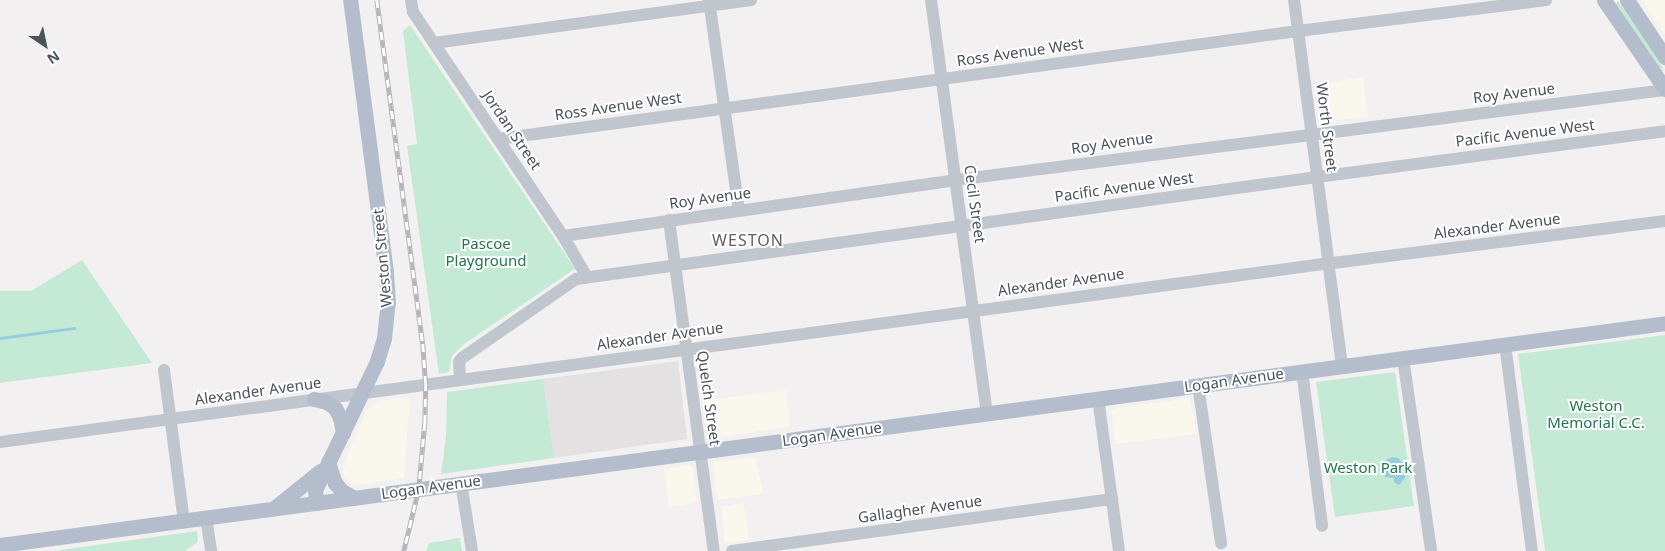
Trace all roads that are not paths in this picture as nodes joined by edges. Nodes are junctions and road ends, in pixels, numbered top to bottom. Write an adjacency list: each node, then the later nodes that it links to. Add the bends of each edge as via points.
1 (350, 0): 39 (main road, Weston Street, via 388,302 378,361)
2 (411, 0): 11 (street, Jordan Street, via 413,12)
3 (751, 0): 9 (street)
4 (931, 0): 13 (street, Cecil Street)
5 (1294, 0): 10 (street, Worth Street)
6 (1546, 0): 10 (street, Ross Avenue West)
7 (1604, 0): 14 (main road)
8 (1627, 0): 12 (main road)
9 (710, 3): 11 (street); 15 (street)
10 (1298, 31): 13 (street, Ross Avenue West); 17 (street, Worth Street)
11 (434, 43): 18 (street, Jordan Street)
12 (1665, 57)
13 (941, 80): 15 (street, Ross Avenue West); 20 (street, Cecil Street)
14 (1665, 90): 17 (street, Roy Avenue)
15 (725, 108): 18 (street, Ross Avenue West); 21 (street)
16 (1665, 131): 19 (street, Pacific Avenue West)
17 (1312, 133): 19 (street, Worth Street); 20 (street, Roy Avenue)
18 (498, 139): 25 (street, Jordan Street)
19 (1317, 177): 24 (street, Pacific Avenue West); 26 (street, Worth Street)
20 (955, 180): 21 (street, Roy Avenue); 24 (street, Cecil Street)
21 (739, 210): 22 (street, Roy Avenue)
22 (669, 220): 25 (street, Roy Avenue); 27 (street, Quelch Street, via 676,257)
23 (1665, 221): 26 (street, Alexander Avenue)
24 (961, 226): 27 (street, Pacific Avenue West); 29 (street, Cecil Street)
25 (563, 236): 28 (street, Jordan Street)
26 (1328, 263): 29 (street, Alexander Avenue); 34 (street, Worth Street)
27 (674, 265): 28 (street, Pacific Avenue West); 32 (street, Quelch Street)
28 (587, 277): 37 (street, Pacific Avenue West, via 576,279 462,358 459,362)
29 (973, 310): 32 (street, Alexander Avenue); 42 (street, Cecil Street)
30 (1665, 322): 31 (main road, Logan Avenue)
31 (1505, 344): 33 (main road, Logan Avenue); 64 (street)
32 (686, 349): 37 (street, Alexander Avenue); 46 (street, Quelch Street)
33 (1403, 358): 34 (main road, Logan Avenue); 63 (street)
34 (1342, 366): 36 (main road, Logan Avenue)
35 (164, 370): 43 (street)
36 (1302, 371): 38 (main road, Logan Avenue); 55 (street)
37 (460, 379): 39 (street, Alexander Avenue)
38 (1198, 385): 40 (main road, Logan Avenue); 56 (street)
39 (363, 393): 41 (street, Alexander Avenue); 44 (main road, Weston Street)
40 (1098, 398): 42 (main road, Logan Avenue); 50 (street)
41 (314, 399): 43 (street, Alexander Avenue); 44 (main road, via 335,408)
42 (987, 413): 46 (main road, Logan Avenue)
43 (170, 420): 45 (street, Alexander Avenue); 54 (street)
44 (344, 433): 47 (main road, Weston Street)
45 (0, 442)
46 (700, 452): 48 (main road, Logan Avenue); 60 (street, Quelch Street)
47 (328, 462): 49 (main road, via 335,483); 51 (main road, Weston Street, via 315,490); 52 (main road)
48 (461, 483): 49 (main road, Logan Avenue); 59 (street)
49 (354, 498): 51 (main road, Logan Avenue)
50 (1112, 498): 61 (street, Gallagher Avenue); 62 (street)
51 (316, 503): 52 (main road, Logan Avenue)
52 (274, 508): 53 (main road, Logan Avenue)
53 (206, 518): 54 (main road, Logan Avenue); 58 (street)
54 (184, 521): 57 (main road, Logan Avenue)
55 (1322, 526)
56 (1221, 543)
57 (0, 545)
58 (211, 551)
59 (472, 551)
60 (714, 551)
61 (732, 551)
62 (1118, 551)
63 (1430, 551)
64 (1532, 551)

